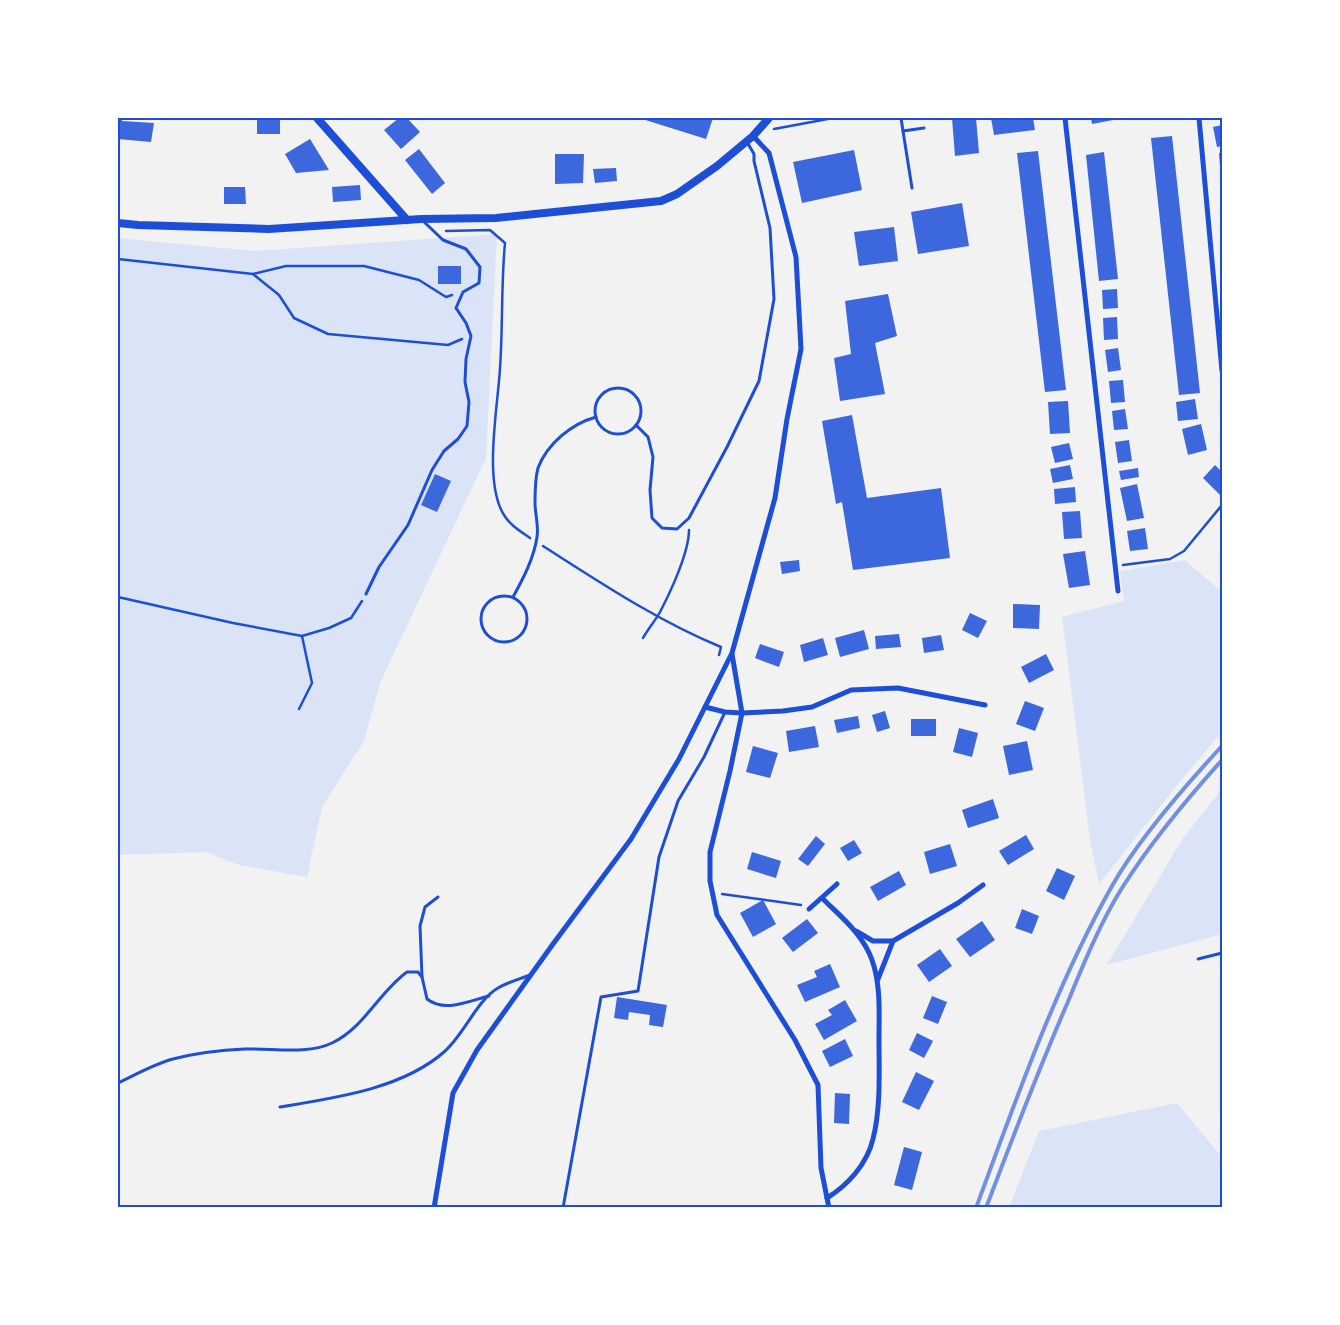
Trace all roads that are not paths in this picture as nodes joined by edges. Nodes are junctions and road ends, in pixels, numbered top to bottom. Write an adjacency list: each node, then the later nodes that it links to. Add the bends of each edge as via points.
1 (317, 118): 11 (street)
2 (769, 118): 8 (street)
3 (901, 118): 7 (lane)
4 (1065, 118): 16 (street)
5 (1199, 118): 13 (street)
6 (924, 128): 7 (lane)
7 (903, 131): 9 (lane)
8 (750, 139): 10 (street, via 677,194 660,201 496,218); 15 (lane, via 770,228 774,299 759,381 689,518 677,529 662,528 652,518 653,457 648,437); 19 (street, via 769,153 796,256 801,349 775,498)
9 (912, 188)
10 (421, 219): 11 (street); 17 (lane, via 443,240 466,249 480,266 479,283 462,292 456,308 471,336 466,359 467,426 432,470 408,525 379,567)
11 (407, 220): 12 (street, via 270,229)
12 (118, 223)
13 (1222, 372)
14 (596, 416): 15 (lane, via 604,429 617,434); 15 (lane, via 602,395 623,389 640,403); 18 (lane, via 574,425 561,436 538,468 537,544)
15 (636, 425)
16 (1118, 591)
17 (366, 594)
18 (513, 597): 18 (lane, via 524,607 525,629 521,635 499,642 486,634 480,620 485,605 498,596)
19 (732, 653): 21 (street); 23 (street)
20 (985, 705): 23 (street, via 898,688 851,690 812,707)
21 (705, 707): 22 (street); 33 (street, via 680,759 631,839)
22 (726, 712): 23 (street); 41 (lane, via 678,801 659,857 638,991 601,997)
23 (742, 713): 39 (street, via 710,852 710,881 718,915 795,1040 818,1085 820,1168)
24 (837, 884): 27 (street)
25 (983, 885): 30 (street)
26 (438, 897): 34 (lane, via 425,907 420,926)
27 (822, 898): 28 (street); 29 (street)
28 (809, 909)
29 (855, 931): 30 (street, via 873,941); 35 (street, via 872,958)
30 (893, 941): 35 (street)
31 (1222, 953): 32 (lane)
32 (1198, 959)
33 (531, 975): 36 (lane, via 498,988); 40 (street, via 477,1050 453,1094)
34 (422, 977): 36 (lane, via 427,999 434,1005 462,1004); 37 (lane, via 418,972 407,972 356,1026 323,1046 200,1054 167,1061)
35 (878, 980): 39 (street, via 879,1071 873,1140 860,1168)
36 (489, 996): 38 (lane, via 445,1051 419,1069 356,1094)
37 (118, 1083)
38 (280, 1107)
39 (827, 1198): 42 (street)
40 (434, 1208)
41 (563, 1208)
42 (829, 1208)

